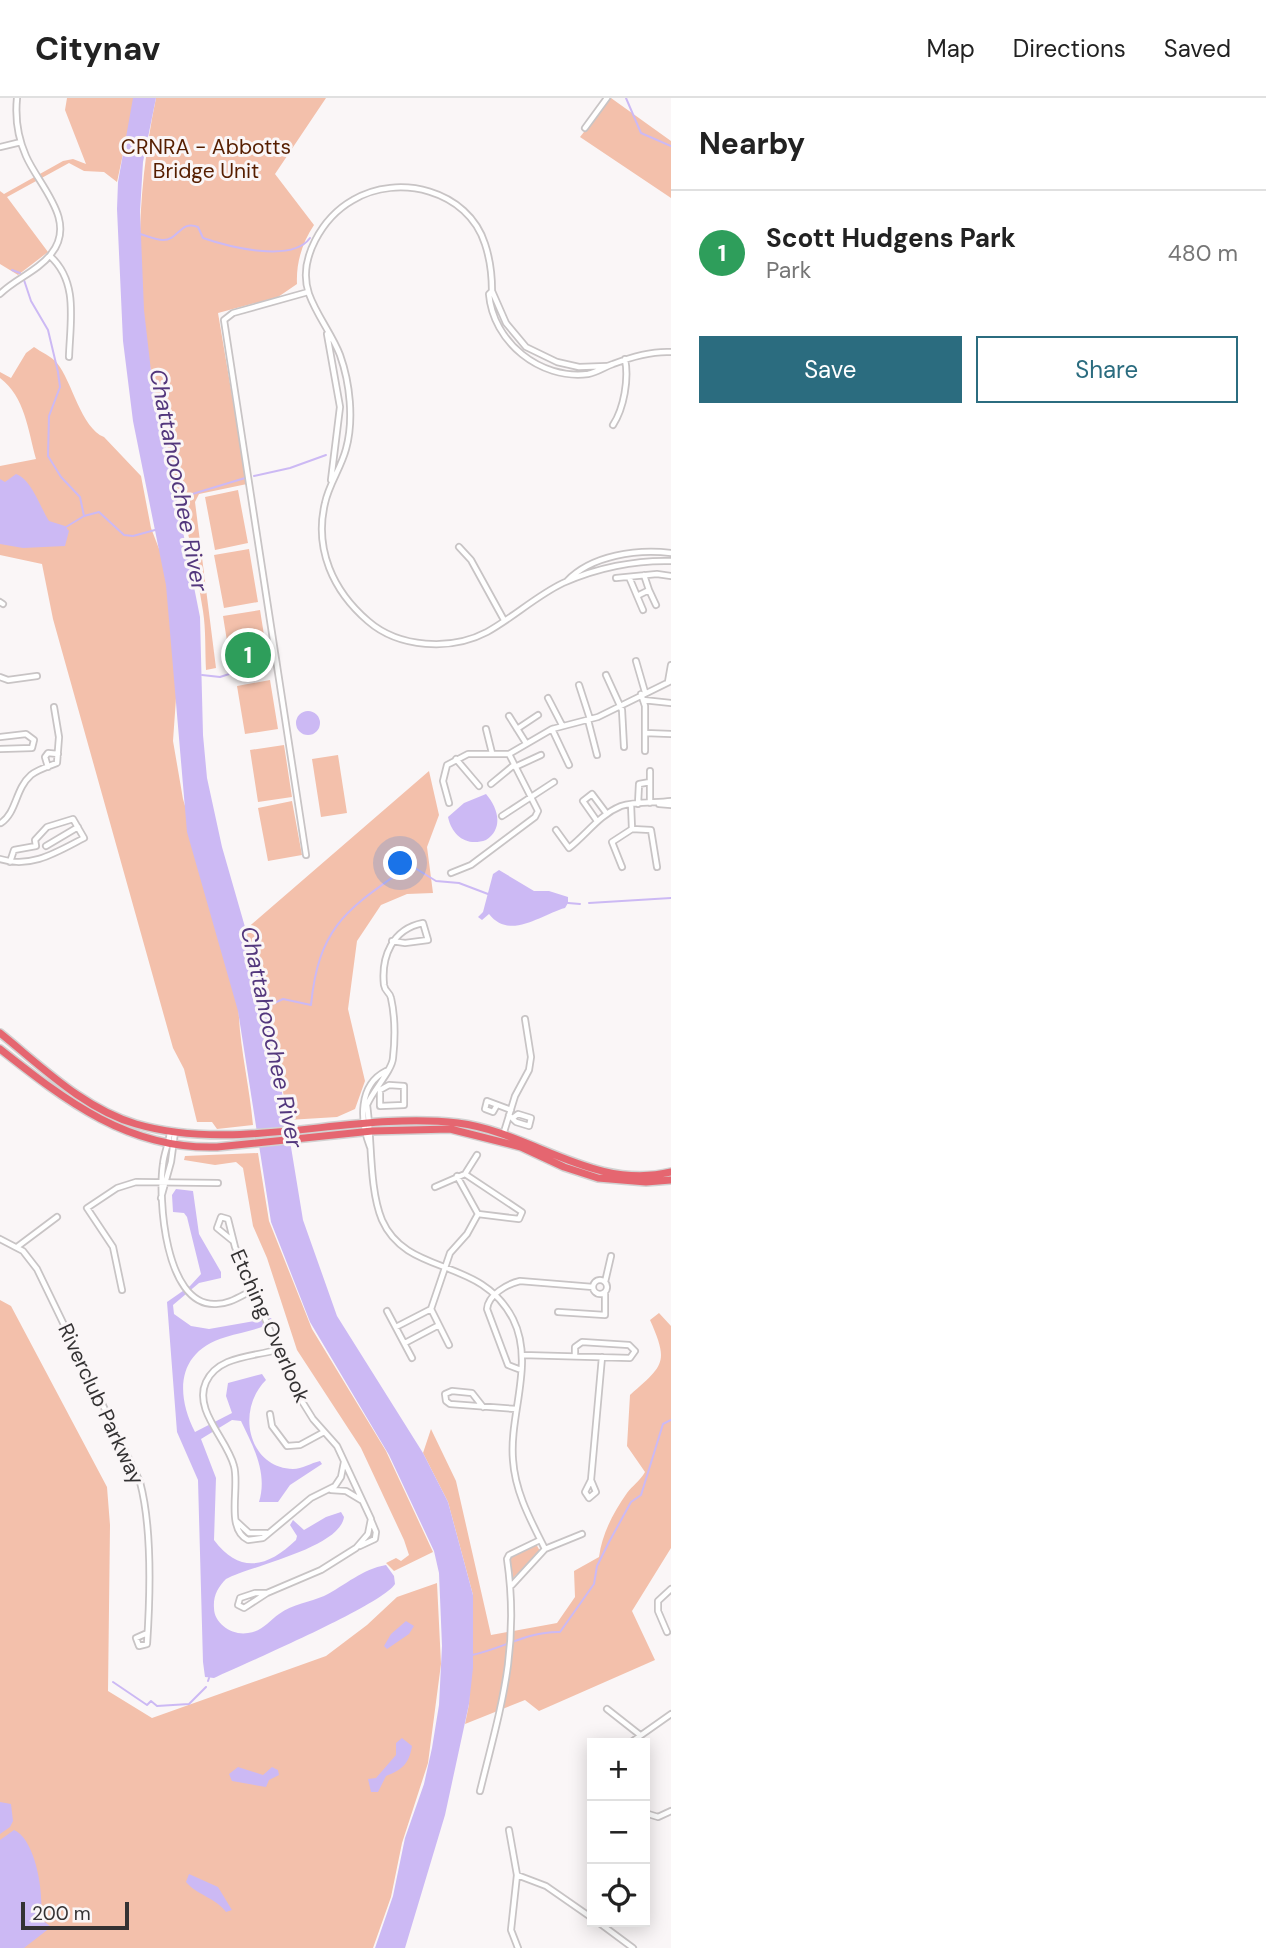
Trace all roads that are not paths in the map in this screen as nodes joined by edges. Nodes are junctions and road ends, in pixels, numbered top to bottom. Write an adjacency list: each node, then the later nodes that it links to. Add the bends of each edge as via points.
1 (17, 98): 4 (street)
2 (607, 98): 3 (street)
3 (585, 128)
4 (21, 142): 5 (street); 6 (street, via 59,215 60,236)
5 (0, 147)
6 (50, 256): 9 (street); 12 (street, via 70,286)
7 (492, 290): 8 (street, via 485,243 469,217 451,200 398,187 355,199 330,218 311,252); 14 (street, via 506,323 526,346 557,362); 14 (street, via 489,299 497,325 513,348 528,359 576,375)
8 (308, 292): 10 (street); 86 (street, via 233,313 225,320)
9 (0, 294)
10 (327, 334): 16 (street, via 340,407); 16 (street, via 341,360 349,404 346,451)
11 (671, 352): 13 (street)
12 (69, 357)
13 (625, 359): 14 (street); 15 (street, via 627,372)
14 (607, 366)
15 (613, 425)
16 (331, 485): 29 (street, via 322,523 324,556 340,589 371,624 401,639 430,644 467,640)
17 (459, 547): 29 (street)
18 (671, 553): 24 (street, via 620,556 591,564)
19 (671, 561): 24 (street, via 618,565)
20 (644, 575): 21 (street); 22 (street); 25 (street)
21 (671, 576)
22 (629, 577): 23 (street); 26 (street)
23 (616, 578)
24 (566, 582): 29 (street)
25 (649, 590): 26 (street); 27 (street)
26 (637, 596): 28 (street)
27 (656, 604)
28 (643, 610)
29 (504, 620)
30 (636, 661): 37 (street)
31 (671, 666): 35 (street)
32 (606, 675): 41 (street)
33 (37, 676): 34 (street)
34 (1, 679)
35 (670, 683): 37 (street)
36 (579, 685): 45 (street)
37 (643, 693): 39 (street); 41 (street)
38 (548, 698): 46 (street)
39 (643, 700): 40 (street); 50 (street)
40 (671, 703)
41 (620, 706): 45 (street); 54 (street)
42 (54, 707): 58 (street)
43 (538, 715): 48 (street)
44 (509, 716): 48 (street)
45 (589, 720): 46 (street); 61 (street)
46 (562, 725): 49 (street)
47 (486, 729): 57 (street)
48 (517, 729): 53 (street)
49 (552, 729): 53 (street); 63 (street)
50 (645, 733): 51 (street); 56 (street)
51 (671, 734)
52 (0, 737): 55 (street, via 26,734 34,740 33,748)
53 (526, 743): 59 (street)
54 (624, 747)
55 (0, 749)
56 (645, 751)
57 (492, 753): 59 (street); 62 (street)
58 (58, 754): 65 (street, via 57,763); 65 (street, via 48,753)
59 (509, 754): 64 (street)
60 (541, 755): 64 (street)
61 (597, 755)
62 (456, 759): 70 (street); 72 (street, via 444,770)
63 (569, 765)
64 (514, 766): 69 (street); 71 (street)
65 (48, 767): 80 (street, via 31,775 20,789 11,816)
66 (650, 771): 68 (street)
67 (554, 782): 71 (street)
68 (650, 782): 73 (street); 76 (street, via 639,785)
69 (491, 784)
70 (479, 786)
71 (532, 797): 78 (street); 92 (street, via 538,811 471,865)
72 (449, 803)
73 (650, 803): 74 (street); 76 (street)
74 (671, 803)
75 (631, 804): 76 (street); 77 (street); 82 (street)
76 (638, 804)
77 (607, 814): 79 (street); 79 (street, via 592,794 583,802)
78 (502, 816)
79 (597, 821): 83 (street, via 569,848)
80 (0, 824)
81 (78, 827): 84 (street, via 73,819 47,827 35,840); 85 (street); 87 (street, via 84,838)
82 (632, 829): 90 (street, via 612,842); 91 (street, via 651,830)
83 (556, 830)
84 (36, 846): 85 (street); 89 (street, via 14,850)
85 (46, 846): 87 (street)
86 (306, 855)
87 (51, 856): 89 (street)
88 (0, 859): 89 (street)
89 (9, 862)
90 (622, 867)
91 (657, 867)
92 (451, 873)
93 (392, 941): 93 (street, via 422,923 428,933 428,940); 98 (street, via 384,969 385,989 392,1003 393,1062)
94 (525, 1019): 101 (street, via 531,1057)
95 (0, 1033): 104 (highway, via 96,1106 133,1123)
96 (3, 1052): 97 (street); 107 (highway, via 87,1113 145,1139)
97 (0, 1061)
98 (365, 1105): 100 (street); 102 (street)
99 (497, 1105): 99 (street, via 494,1112 485,1110 487,1101); 101 (street)
100 (380, 1106): 100 (street, via 404,1105 404,1086 380,1090)
101 (512, 1114): 106 (street)
102 (367, 1122): 104 (highway, via 207,1136); 105 (street); 106 (highway, via 456,1123)
103 (450, 1129): 105 (highway); 106 (highway); 113 (highway, via 520,1147 596,1178)
104 (172, 1132): 107 (street)
105 (369, 1132): 107 (highway, via 248,1144); 122 (street, via 384,1225 407,1250)
106 (504, 1132): 109 (highway, via 596,1170 631,1175)
107 (171, 1144): 112 (street, via 163,1162)
108 (477, 1155): 110 (street)
109 (671, 1172)
110 (465, 1174): 111 (street); 116 (street, via 522,1212 519,1219)
111 (457, 1176): 115 (street); 116 (street)
112 (164, 1180): 114 (street); 125 (street, via 161,1199 172,1259 188,1294 216,1304); 126 (street, via 126,1185 87,1208 113,1247)
113 (671, 1180)
114 (218, 1183)
115 (435, 1187)
116 (478, 1214): 122 (street)
117 (57, 1217): 120 (street)
118 (0, 1239): 120 (street, Riverclub Parkway)
119 (233, 1241): 119 (street, Etching Overlook, via 229,1219 221,1217 217,1228); 125 (street, Etching Overlook)
120 (17, 1247): 157 (street, Riverclub Parkway, via 38,1272 140,1482 149,1613)
121 (611, 1256): 123 (street)
122 (445, 1266): 128 (street, via 478,1280); 129 (street)
123 (605, 1282): 124 (street, via 596,1281); 127 (street)
124 (593, 1287): 127 (street, via 598,1294); 128 (street, via 520,1281)
125 (255, 1289): 136 (street, Etching Overlook)
126 (122, 1290)
127 (605, 1292): 131 (street, via 605,1315)
128 (495, 1295): 138 (street, via 513,1320); 141 (street, via 487,1309 508,1365)
129 (431, 1309): 132 (street); 133 (street)
130 (387, 1311): 133 (street)
131 (558, 1312)
132 (439, 1325): 134 (street); 135 (street)
133 (396, 1327): 134 (street)
134 (405, 1343): 140 (street)
135 (449, 1345)
136 (276, 1350): 145 (street, Etching Overlook, via 301,1402); 148 (street, via 232,1360 214,1370 204,1385 203,1399 234,1466 238,1533 248,1541 260,1539)
137 (575, 1354): 138 (street); 139 (street); 139 (street, via 582,1342 629,1345 635,1351 629,1358)
138 (522, 1355): 141 (street)
139 (602, 1357): 147 (street)
140 (412, 1358)
141 (521, 1370): 143 (street)
142 (484, 1407): 142 (street, via 472,1393 446,1394 450,1404); 143 (street)
143 (516, 1409): 151 (street, via 515,1473)
144 (270, 1413): 145 (street, via 272,1426 287,1446 300,1445)
145 (324, 1432): 146 (street, Etching Overlook)
146 (344, 1461): 148 (street, via 341,1477); 149 (street, Etching Overlook)
147 (591, 1480)
148 (324, 1492): 149 (street, via 346,1491)
149 (365, 1507): 155 (street, Etching Overlook, via 371,1519 368,1534 356,1548)
150 (582, 1534): 152 (street)
151 (540, 1540): 152 (street); 153 (street, via 509,1555)
152 (545, 1549): 153 (street)
153 (511, 1586): 162 (street, via 512,1638 506,1685)
154 (671, 1589): 156 (street, via 658,1601)
155 (267, 1593): 155 (street, Etching Overlook, via 243,1596 238,1605 244,1608)
156 (667, 1632)
157 (145, 1634)
158 (607, 1709): 160 (street)
159 (671, 1714): 160 (street)
160 (640, 1735): 161 (street)
161 (636, 1738)
162 (480, 1791)
163 (671, 1811): 164 (street, via 657,1817)
164 (650, 1815)
165 (509, 1830): 166 (street)
166 (517, 1875): 167 (street, via 546,1886); 169 (street, via 510,1930)
167 (587, 1915)
168 (605, 1927): 170 (street)
169 (518, 1948)
170 (634, 1948)

